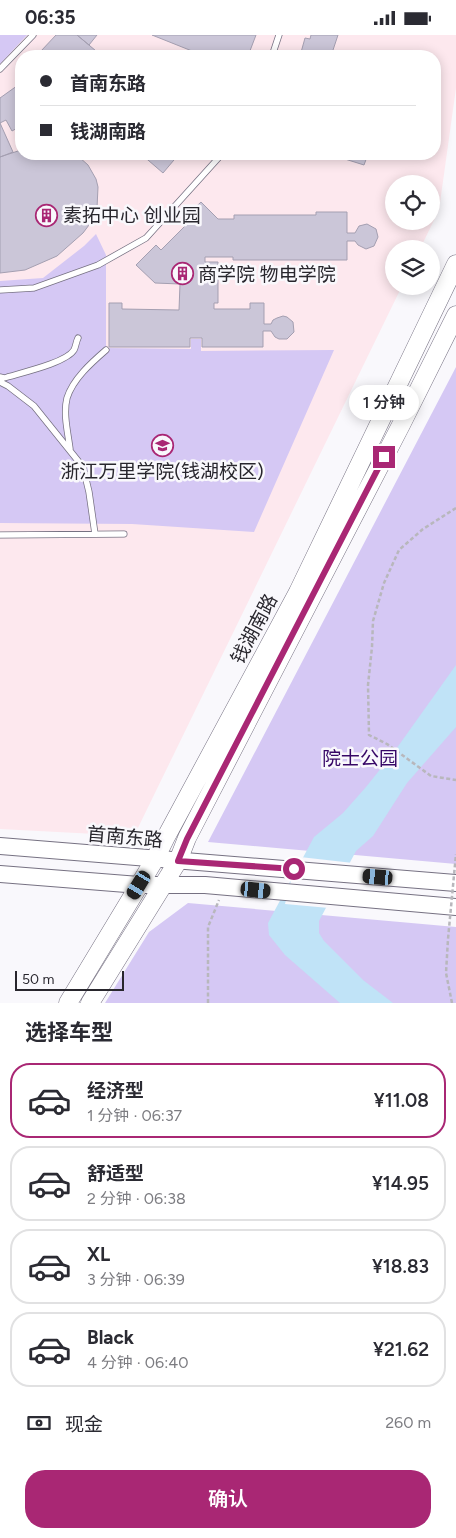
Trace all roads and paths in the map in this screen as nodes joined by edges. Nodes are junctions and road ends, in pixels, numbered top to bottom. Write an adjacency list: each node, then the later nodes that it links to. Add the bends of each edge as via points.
1 (33, 35): 3 (lane)
2 (280, 35): 4 (lane)
3 (18, 50)
4 (274, 50)
5 (15, 54): 6 (lane)
6 (0, 69)
7 (217, 160): 9 (lane, via 146,238 98,265 34,289)
8 (456, 266): 23 (main road, 钱湖南路, via 298,592)
9 (0, 290)
10 (456, 315): 24 (main road, 钱湖南路)
11 (78, 338): 13 (lane, via 73,351 58,360)
12 (106, 350): 15 (lane, via 73,386 67,400)
13 (0, 377)
14 (0, 382): 15 (lane, via 34,406)
15 (70, 451): 17 (lane, via 83,467)
16 (456, 508): 20 (path, via 423,529 399,550 375,611 368,685 369,735 387,744 431,777)
17 (95, 534): 18 (lane); 19 (lane)
18 (124, 534)
19 (0, 535)
20 (456, 780)
21 (0, 846): 23 (main road, 首南东路)
22 (456, 854): 34 (path, bridge, via 446,973)
23 (155, 859): 24 (main road, 首南东路); 27 (main road, 钱湖南路)
24 (178, 861): 26 (main road, 首南东路); 28 (main road, 钱湖南路)
25 (0, 874): 27 (main road)
26 (456, 883)
27 (139, 885): 28 (main road); 31 (main road, 钱湖南路)
28 (163, 885): 29 (main road); 32 (main road, 钱湖南路)
29 (224, 887): 30 (main road); 33 (path, via 208,927)
30 (456, 907)
31 (68, 1003)
32 (90, 1003)
33 (208, 1003)
34 (452, 1003)

